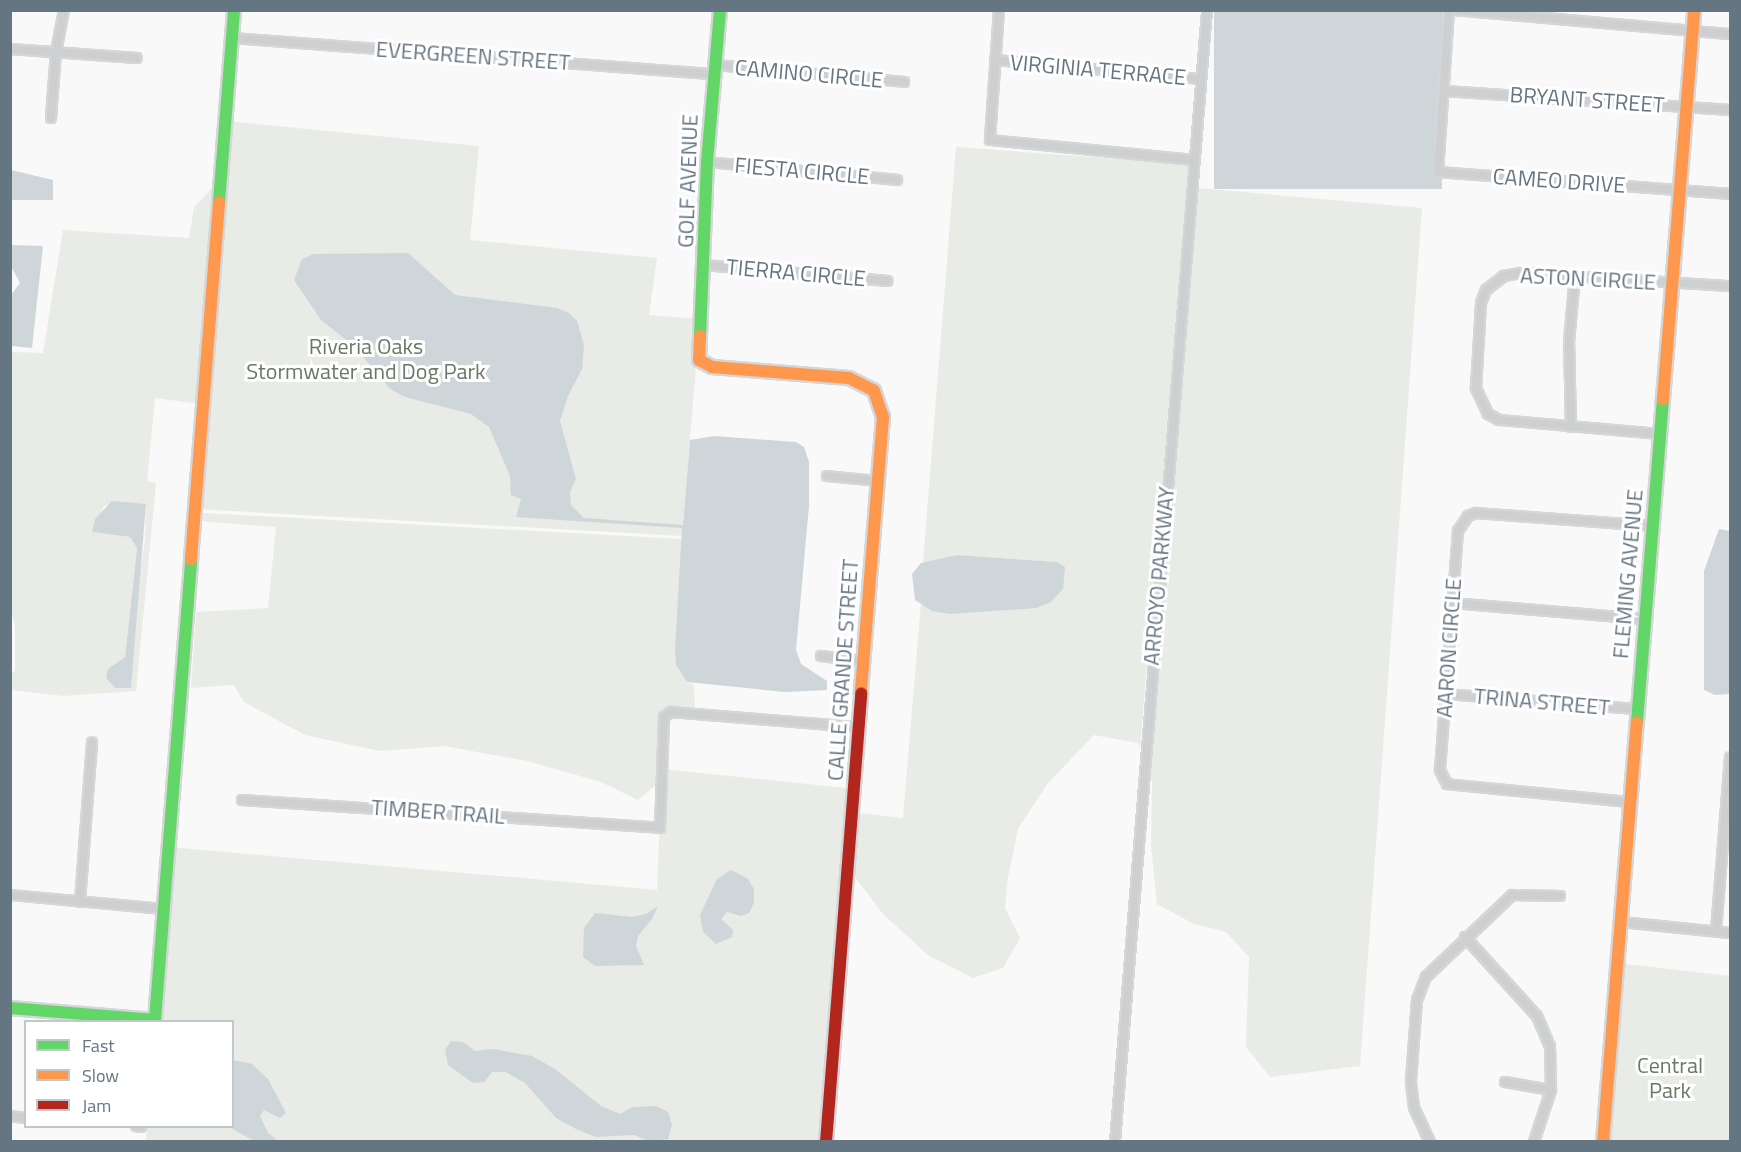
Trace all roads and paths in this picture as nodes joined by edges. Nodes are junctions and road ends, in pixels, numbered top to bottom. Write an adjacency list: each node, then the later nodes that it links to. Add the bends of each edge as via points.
1 (64, 10): 13 (street)
2 (234, 10): 11 (street)
3 (720, 10): 16 (street, GOLF AVENUE)
4 (999, 10): 15 (street)
5 (1207, 10): 17 (street, ARROYO PARKWAY)
6 (1449, 10): 19 (street)
7 (1455, 10): 9 (street)
8 (1694, 10): 9 (street, FLEMING AVENUE)
9 (1692, 31): 10 (street); 20 (street, FLEMING AVENUE)
10 (1731, 34)
11 (232, 38): 16 (street, EVERGREEN STREET); 53 (street)
12 (10, 49): 13 (street)
13 (56, 52): 14 (street); 22 (street)
14 (138, 58)
15 (996, 60): 17 (street, VIRGINIA TERRACE); 23 (street, via 990,140)
16 (715, 70): 18 (street, CAMINO CIRCLE); 24 (street, GOLF AVENUE)
17 (1201, 79): 23 (street, ARROYO PARKWAY)
18 (904, 82)
19 (1443, 91): 20 (street, BRYANT STREET); 26 (street, CAMEO DRIVE, via 1438,172)
20 (1687, 107): 21 (street, BRYANT STREET); 26 (street, FLEMING AVENUE)
21 (1731, 110)
22 (51, 118)
23 (1193, 160): 62 (street, ARROYO PARKWAY)
24 (707, 162): 25 (street, FIESTA CIRCLE); 28 (street, GOLF AVENUE)
25 (897, 180)
26 (1681, 190): 27 (street, CAMEO DRIVE); 31 (street, FLEMING AVENUE)
27 (1731, 194)
28 (705, 266): 30 (street, TIERRA CIRCLE); 33 (street, GOLF AVENUE)
29 (1575, 276): 31 (street, ASTON CIRCLE); 34 (street, via 1569,342 1573,384); 34 (street, ASTON CIRCLE, via 1521,273 1492,284 1481,303 1476,388 1481,405 1499,420)
30 (887, 281)
31 (1673, 282): 32 (street, ASTON CIRCLE); 35 (street, FLEMING AVENUE)
32 (1731, 286)
33 (698, 354): 37 (street, CALLE GRANDE STREET, via 704,365 712,367 863,382 881,402)
34 (1571, 427): 35 (street, ASTON CIRCLE)
35 (1660, 434): 38 (street, FLEMING AVENUE)
36 (827, 476): 37 (street)
37 (878, 481): 42 (street, CALLE GRANDE STREET)
38 (1652, 526): 39 (street, AARON CIRCLE, via 1476,513 1468,516 1458,531); 40 (street, FLEMING AVENUE)
39 (1453, 603): 40 (street); 43 (street, AARON CIRCLE)
40 (1646, 619): 44 (street, FLEMING AVENUE)
41 (821, 656): 42 (street)
42 (863, 660): 45 (street, CALLE GRANDE STREET)
43 (1446, 694): 44 (street, TRINA STREET); 49 (street, AARON CIRCLE, via 1440,770 1447,784)
44 (1638, 709): 49 (street, FLEMING AVENUE)
45 (858, 728): 48 (street, TIMBER TRAIL, via 680,711 664,717 660,828); 61 (street, CALLE GRANDE STREET)
46 (92, 742): 52 (street)
47 (1730, 758): 55 (street)
48 (242, 800)
49 (1629, 802): 54 (street, FLEMING AVENUE)
50 (10, 895): 52 (street)
51 (1560, 896): 57 (street, via 1512,895)
52 (80, 902): 53 (street)
53 (165, 909): 58 (street, via 155,1020)
54 (1620, 922): 55 (street); 65 (street, FLEMING AVENUE)
55 (1716, 931): 56 (street)
56 (1731, 933)
57 (1465, 937): 60 (street, via 1537,1016 1550,1046); 63 (street, via 1426,977 1417,1000 1412,1051 1414,1107)
58 (10, 1008)
59 (1505, 1083): 60 (street)
60 (1551, 1090): 64 (street)
61 (826, 1142)
62 (1115, 1142)
63 (1430, 1142)
64 (1534, 1142)
65 (1604, 1142)

